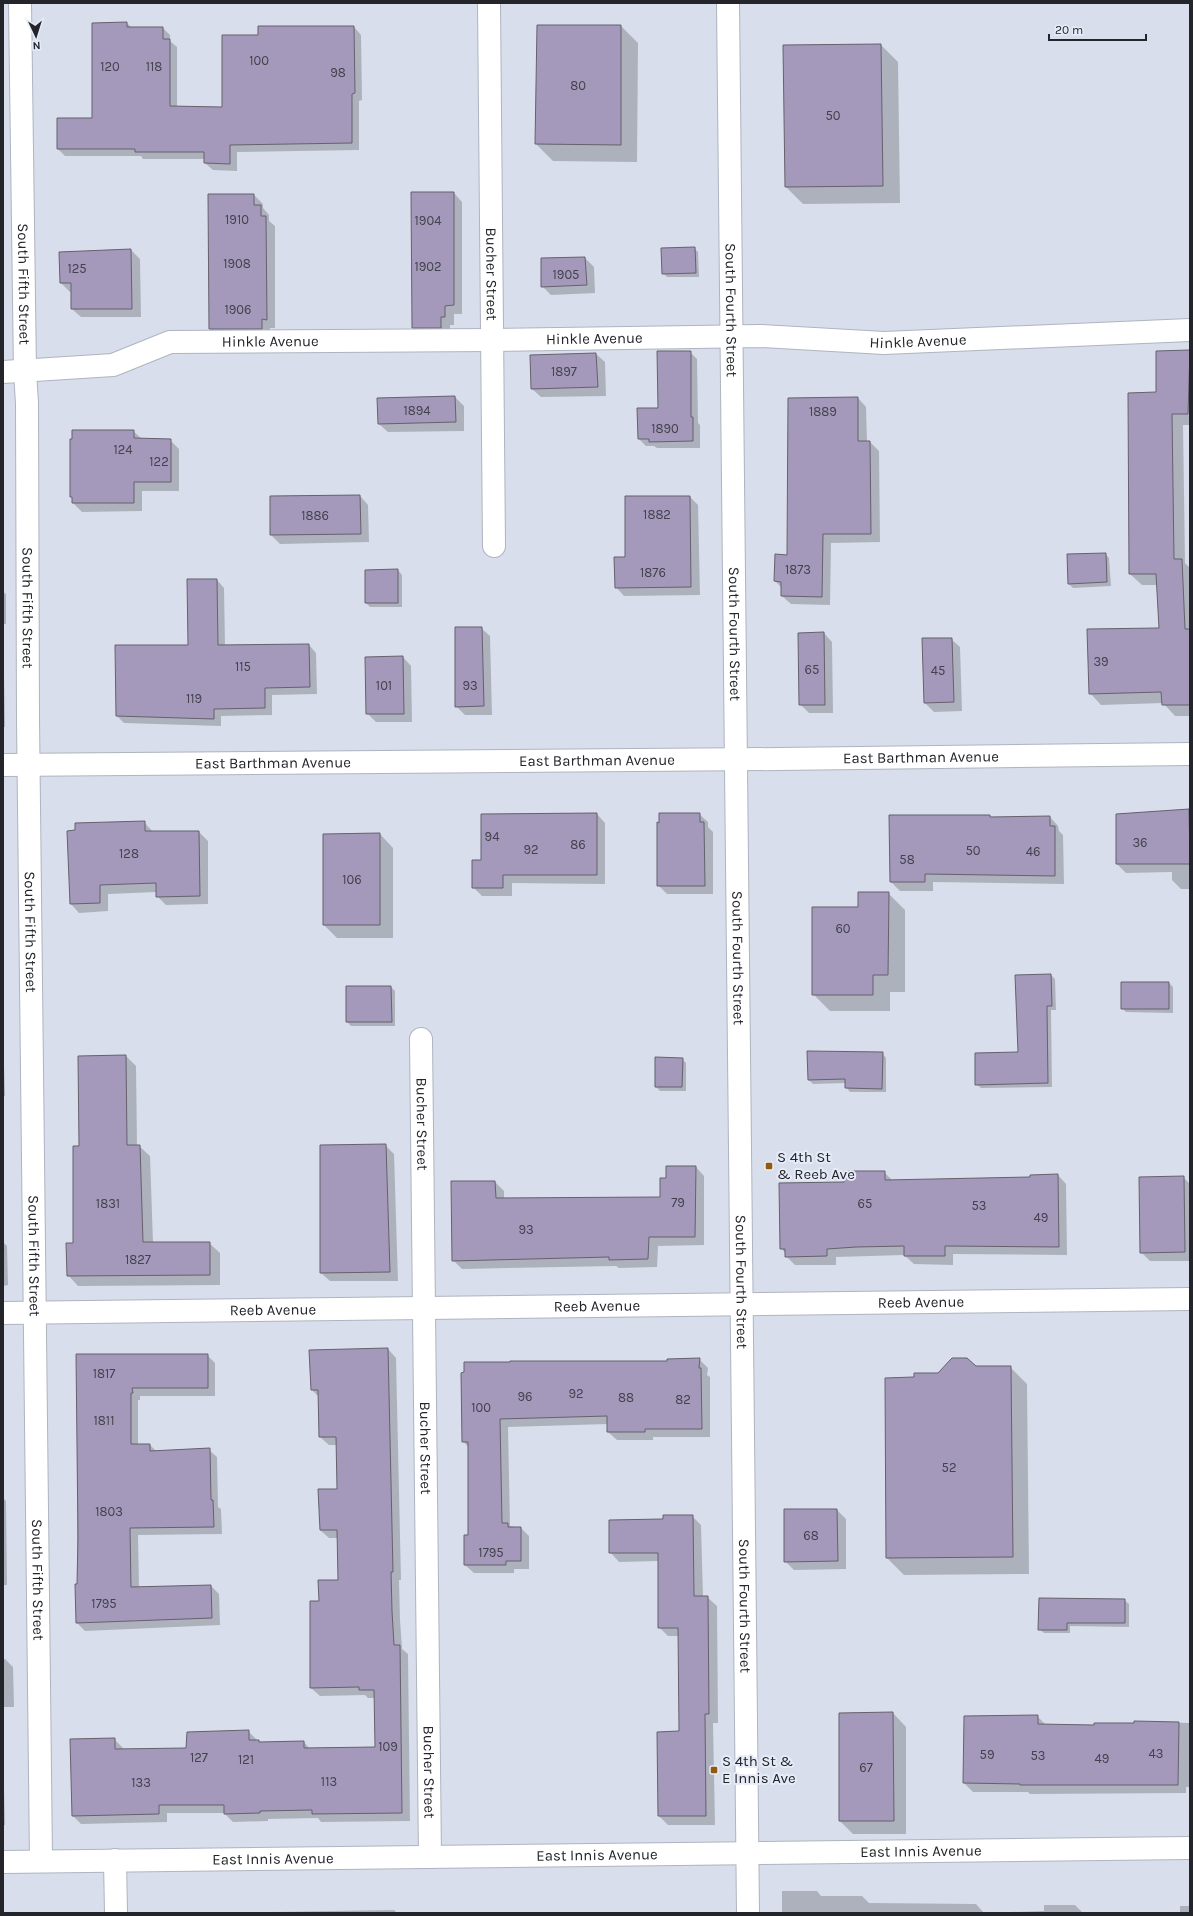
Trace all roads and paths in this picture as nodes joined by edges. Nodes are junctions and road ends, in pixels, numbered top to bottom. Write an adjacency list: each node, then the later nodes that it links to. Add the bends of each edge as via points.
1 (20, 3): 8 (street, South Fifth Street)
2 (488, 3): 6 (street, Bucher Street)
3 (728, 3): 5 (street, South Fourth Street)
4 (1190, 330): 5 (street, Hinkle Avenue, via 884,343)
5 (732, 336): 6 (street, Hinkle Avenue); 11 (street, South Fourth Street)
6 (491, 340): 8 (street, Hinkle Avenue, via 170,342 113,365); 9 (street, Bucher Street)
7 (3, 372): 8 (street, Hinkle Avenue)
8 (25, 372): 13 (street, South Fifth Street)
9 (494, 546)
10 (1190, 754): 11 (street, East Barthman Avenue)
11 (736, 759): 13 (street, East Barthman Avenue); 16 (street, South Fourth Street)
12 (3, 765): 13 (street, East Barthman Avenue)
13 (30, 765): 18 (street, South Fifth Street)
14 (421, 1039): 17 (street, Bucher Street)
15 (1190, 1300): 16 (street, Reeb Avenue)
16 (741, 1304): 17 (street, Reeb Avenue); 21 (street, South Fourth Street)
17 (424, 1308): 18 (street, Reeb Avenue); 22 (street, Bucher Street)
18 (36, 1312): 19 (street, Reeb Avenue); 24 (street, South Fifth Street)
19 (3, 1313)
20 (1190, 1848): 21 (street, East Innis Avenue)
21 (748, 1853): 22 (street, East Innis Avenue); 27 (street, South Fourth Street)
22 (430, 1857): 23 (street, East Innis Avenue)
23 (115, 1860): 24 (street, East Innis Avenue); 26 (street)
24 (41, 1861): 25 (street, East Innis Avenue)
25 (3, 1862)
26 (116, 1913)
27 (748, 1913)

